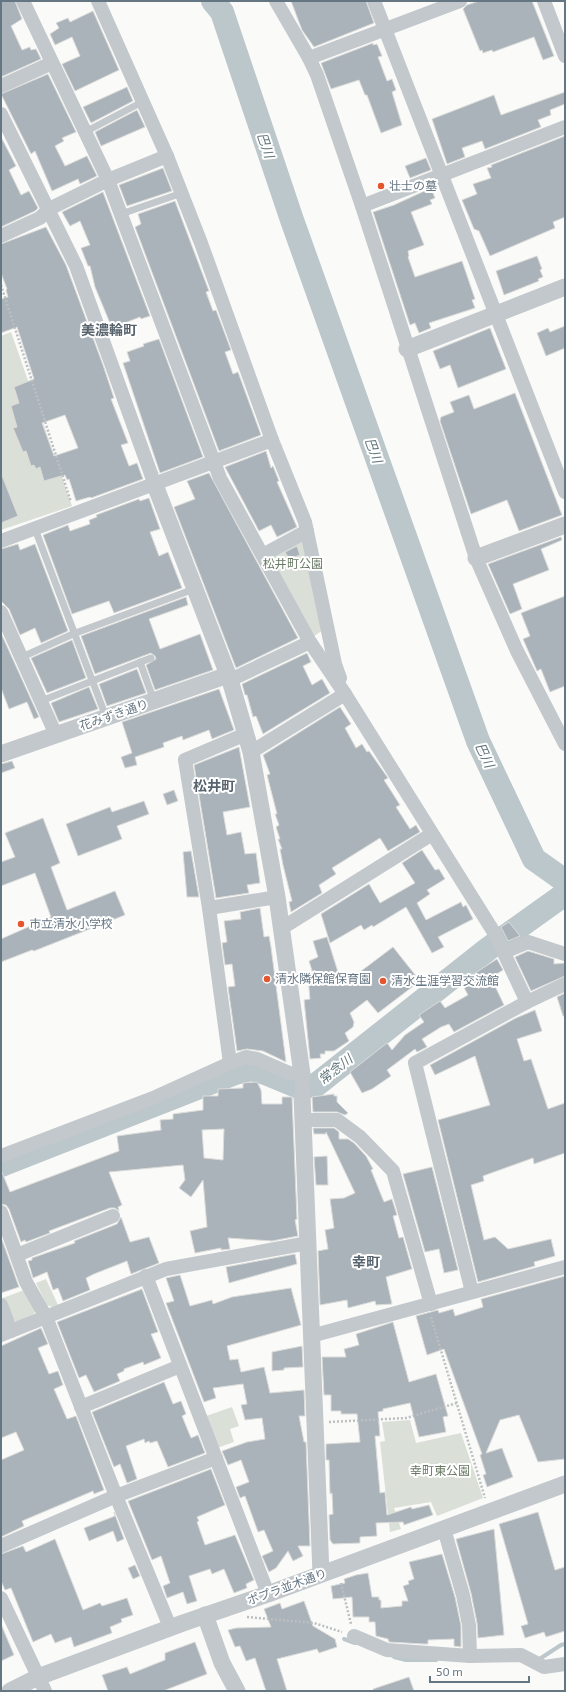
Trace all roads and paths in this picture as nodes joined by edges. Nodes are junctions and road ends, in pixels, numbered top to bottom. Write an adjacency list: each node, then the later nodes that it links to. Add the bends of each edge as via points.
1 (23, 1): 10 (street)
2 (98, 1): 12 (street)
3 (276, 1): 9 (street)
4 (374, 1): 7 (street)
5 (460, 1): 7 (street)
6 (544, 1): 8 (street)
7 (386, 30): 9 (street); 17 (street)
8 (565, 56)
9 (309, 58): 20 (street)
10 (52, 63): 11 (street); 15 (street)
11 (1, 86)
12 (144, 101): 15 (lane); 16 (street)
13 (1, 114): 21 (street)
14 (565, 127): 17 (street)
15 (85, 132): 18 (street)
16 (167, 156): 18 (street); 19 (street)
17 (443, 175): 20 (street); 26 (street)
18 (108, 180): 21 (street); 22 (street)
19 (182, 193): 22 (lane); 28 (street)
20 (362, 206): 27 (street)
21 (49, 210): 23 (street, via 40,218); 30 (street, via 76,266)
22 (120, 214): 29 (street)
23 (1, 236)
24 (1, 285): 32 (path)
25 (565, 288): 26 (street)
26 (497, 314): 27 (street); 31 (street)
27 (407, 349): 38 (street)
28 (272, 440): 29 (street); 35 (street)
29 (214, 462): 30 (street); 37 (street, via 220,478)
30 (155, 485): 32 (street); 39 (street)
31 (565, 492)
32 (75, 514): 34 (street)
33 (565, 525): 38 (street)
34 (35, 529): 36 (street); 41 (lane)
35 (307, 531): 37 (street); 48 (street, via 335,664)
36 (1, 541)
37 (263, 555): 42 (street)
38 (476, 558): 54 (street, via 517,651)
39 (194, 589): 41 (lane); 46 (street)
40 (1, 612): 43 (street)
41 (73, 634): 43 (lane); 47 (lane)
42 (310, 642): 46 (street); 48 (street)
43 (22, 656): 49 (street)
44 (151, 658): 45 (lane)
45 (140, 662): 47 (lane); 50 (lane)
46 (229, 678): 50 (street, 花みずき通り); 52 (street)
47 (92, 681): 49 (lane); 51 (lane)
48 (345, 694): 55 (street); 57 (street)
49 (41, 701): 53 (street)
50 (154, 701): 51 (street, 花みずき通り)
51 (106, 717): 53 (street, 花みずき通り)
52 (246, 734): 55 (street); 59 (street, via 185,760)
53 (56, 736): 56 (street, 花みずき通り)
54 (565, 744)
55 (251, 752): 58 (street)
56 (1, 754)
57 (432, 834): 60 (street); 61 (street)
58 (277, 897): 59 (street); 60 (street)
59 (209, 908): 65 (street)
60 (282, 928): 66 (street)
61 (504, 952): 62 (street, via 528,942); 64 (street)
62 (565, 954)
63 (565, 984): 64 (street)
64 (527, 1002): 76 (street, via 415,1063)
65 (230, 1063): 66 (street, via 246,1057 289,1073); 69 (street, via 153,1098)
66 (302, 1074): 67 (street)
67 (302, 1095): 68 (street)
68 (303, 1120): 72 (street); 77 (street, via 337,1120 360,1137 393,1171)
69 (1, 1156)
70 (1, 1212): 73 (street)
71 (113, 1216): 73 (street)
72 (308, 1243): 75 (street, via 172,1267); 81 (street)
73 (16, 1255): 79 (street, via 26,1282)
74 (565, 1267): 76 (street)
75 (146, 1276): 79 (street); 82 (street)
76 (472, 1292): 77 (street)
77 (429, 1304): 81 (street); 83 (path)
78 (1, 1305): 80 (street)
79 (46, 1317): 80 (street); 84 (street)
80 (6, 1333)
81 (311, 1336): 85 (street)
82 (180, 1366): 84 (street); 86 (street)
83 (457, 1403): 85 (path, via 406,1418); 89 (path)
84 (81, 1407): 88 (street)
85 (315, 1423): 93 (street)
86 (216, 1458): 88 (street); 94 (street)
87 (565, 1484): 89 (street, ポプラ並木通り)
88 (116, 1496): 91 (street); 98 (street)
89 (489, 1512): 90 (street, ポプラ並木通り)
90 (444, 1529): 92 (street, ポプラ並木通り); 100 (street, via 463,1595 469,1625)
91 (1, 1546)
92 (337, 1568): 93 (street, ポプラ並木通り); 99 (path)
93 (321, 1574): 94 (street, ポプラ並木通り)
94 (268, 1594): 96 (street, ポプラ並木通り)
95 (1, 1598): 102 (street)
96 (205, 1615): 98 (street, ポプラ並木通り); 104 (street, via 222,1663)
97 (246, 1617): 99 (path, via 314,1623)
98 (170, 1627): 102 (street, ポプラ並木通り)
99 (354, 1636): 100 (street, via 387,1650)
100 (470, 1656): 101 (street, via 521,1655 544,1667)
101 (565, 1664)
102 (41, 1684): 103 (street, ポプラ並木通り)
103 (10, 1691)
104 (237, 1691)

